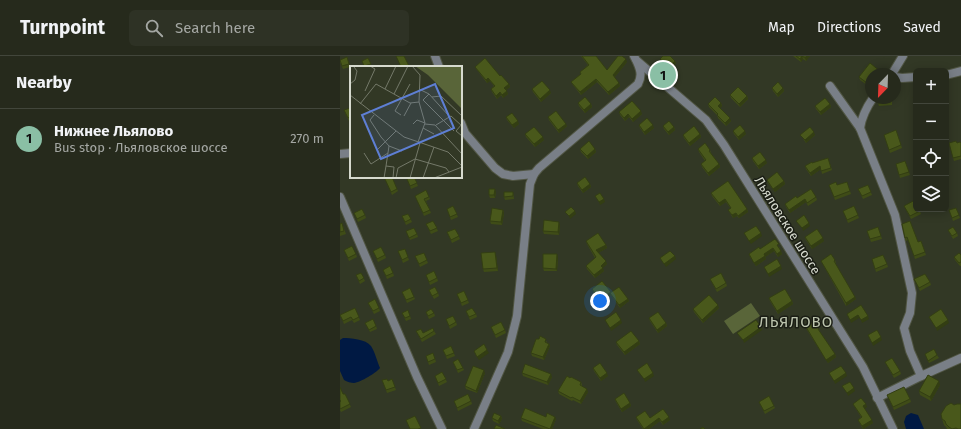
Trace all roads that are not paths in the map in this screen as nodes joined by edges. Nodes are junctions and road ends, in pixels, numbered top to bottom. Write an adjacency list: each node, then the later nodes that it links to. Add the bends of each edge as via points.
1 (435, 56): 4 (street)
2 (903, 56): 5 (street)
3 (635, 58): 14 (street, via 641,78 638,84); 18 (street, Льяловское шоссе, via 706,120 724,145 863,367)
4 (439, 66)
5 (896, 68)
6 (961, 71): 7 (street)
7 (949, 74)
8 (913, 77): 9 (street)
9 (901, 78)
10 (830, 86): 12 (street)
11 (869, 104): 12 (street, via 862,116)
12 (860, 128): 17 (street, via 895,215 912,294 910,313 904,328 910,351)
13 (463, 132): 14 (street, via 494,168 504,174)
14 (534, 174): 20 (street, via 530,184 517,316 508,352)
15 (340, 197): 19 (street)
16 (961, 358): 17 (street)
17 (921, 376): 18 (street)
18 (877, 398): 21 (street, Льяловское шоссе)
19 (442, 429)
20 (474, 429)
21 (893, 429)

